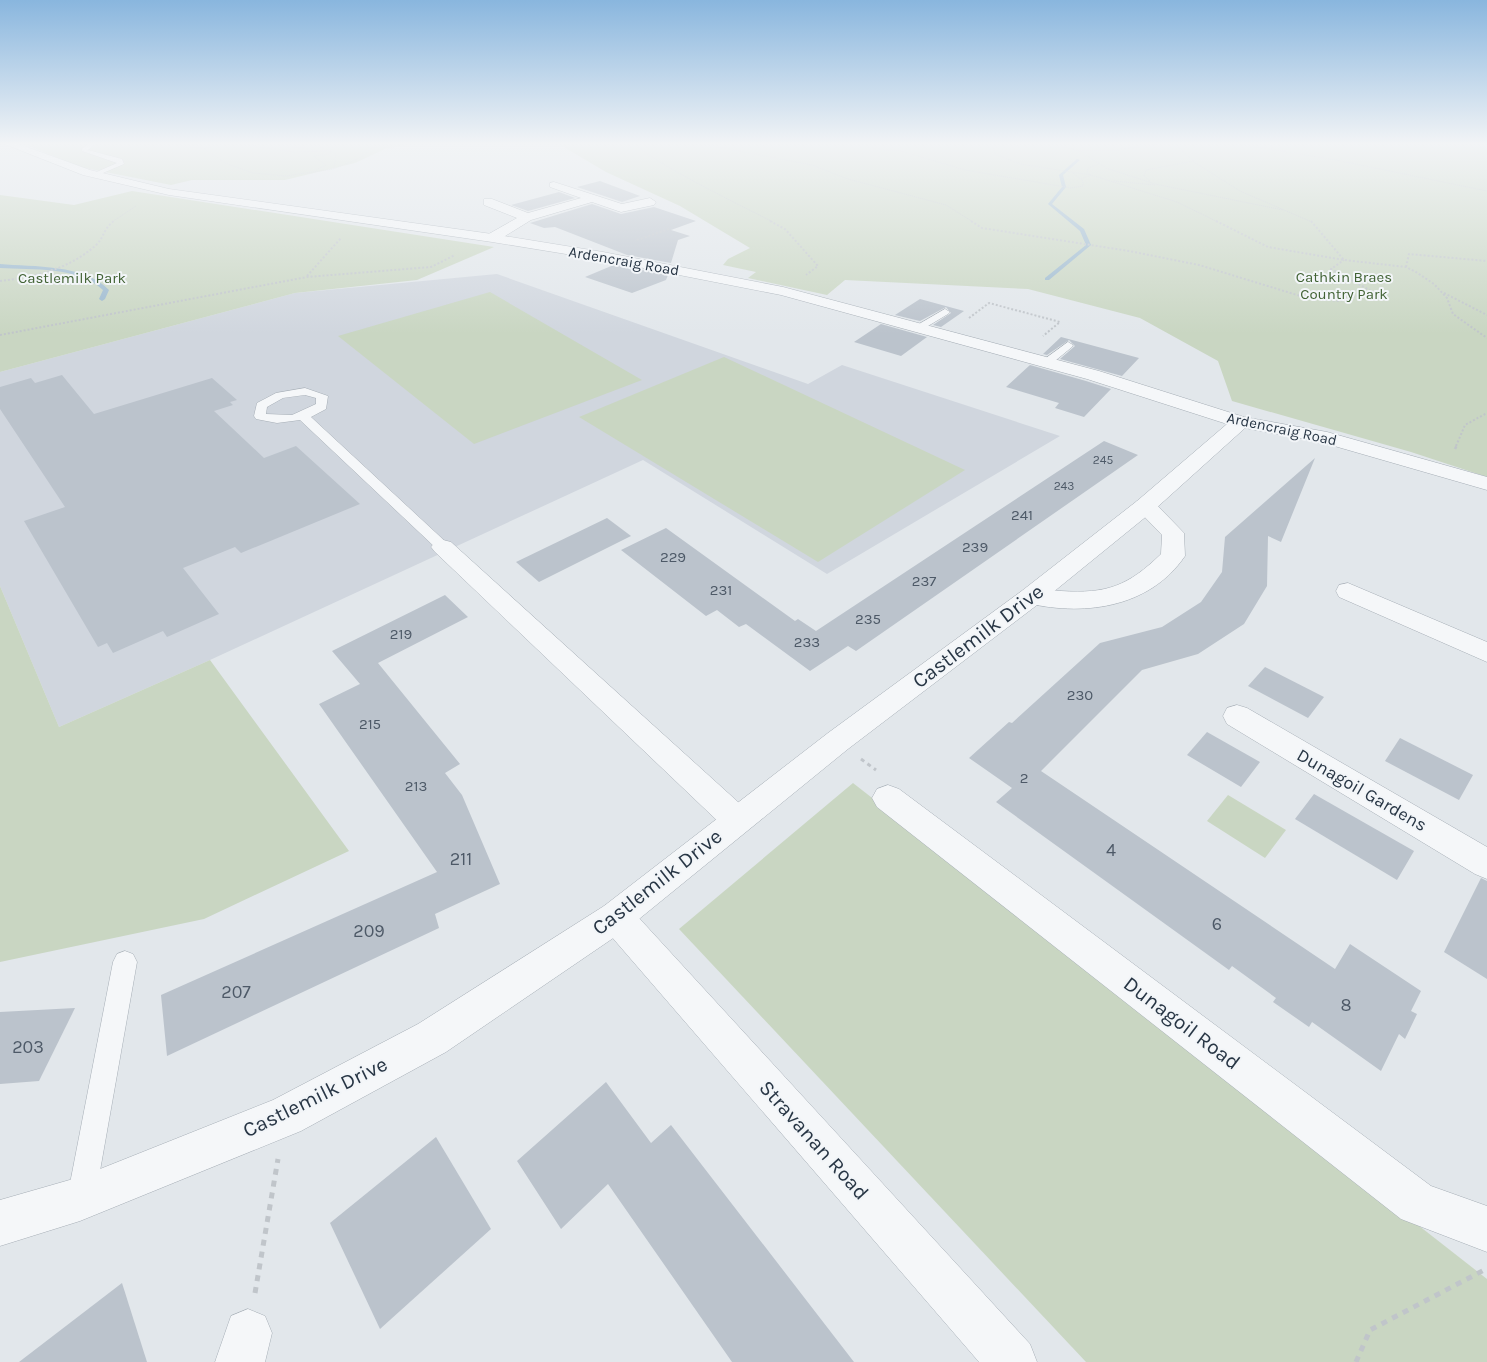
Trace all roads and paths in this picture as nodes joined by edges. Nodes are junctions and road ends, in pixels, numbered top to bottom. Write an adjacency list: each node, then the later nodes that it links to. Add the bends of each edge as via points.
1 (135, 207): 20 (path, via 106,227 98,244 72,262 33,277)
2 (271, 207): 14 (street, Ardencraig Road)
3 (500, 207): 13 (street)
4 (564, 207): 13 (street)
5 (620, 207): 6 (street)
6 (635, 207)
7 (743, 207): 21 (path, via 785,229 818,266)
8 (947, 207): 16 (path, via 982,228 1129,250 1199,265 1307,298 1339,301 1372,292 1331,269)
9 (1186, 207): 16 (path, via 1268,248)
10 (1269, 207): 12 (path)
11 (1280, 207): 12 (path)
12 (1291, 211): 16 (path, via 1310,220)
13 (527, 217): 15 (street)
14 (358, 219): 15 (street, Ardencraig Road); 19 (path)
15 (492, 238): 19 (path, via 431,266); 21 (street, Ardencraig Road)
16 (1344, 260): 18 (path)
17 (1487, 261): 18 (path, via 1409,254)
18 (1406, 267): 22 (path)
19 (307, 276): 26 (path)
20 (0, 281)
21 (783, 291): 25 (street, Ardencraig Road)
22 (1441, 292): 24 (path); 28 (path, via 1453,314)
23 (945, 312): 25 (lane)
24 (1487, 315)
25 (920, 328): 27 (street, Ardencraig Road)
26 (0, 334)
27 (946, 335): 30 (street, Ardencraig Road); 30 (path, via 989,304 1060,322)
28 (1487, 338)
29 (1068, 345): 31 (lane)
30 (1020, 356): 31 (street, Ardencraig Road)
31 (1046, 363): 34 (street, Ardencraig Road)
32 (1487, 413): 35 (path, via 1465,424)
33 (304, 417): 33 (lane, via 278,421 260,416 261,405 280,395 296,392 322,396 322,406); 38 (lane)
34 (1242, 422): 35 (street, Ardencraig Road, via 1320,436); 37 (street, Castlemilk Drive)
35 (1446, 470): 36 (street, Ardencraig Road)
36 (1487, 484)
37 (1145, 506): 40 (street, Castlemilk Drive); 40 (street, via 1173,533 1172,556 1153,578 1122,596 1085,601)
38 (442, 546): 45 (street)
39 (1348, 591): 41 (street)
40 (1032, 596): 43 (street, Castlemilk Drive)
41 (1487, 653)
42 (1237, 716): 46 (street, Dunagoil Gardens)
43 (838, 741): 44 (path, via 880,774); 45 (street, Castlemilk Drive)
44 (888, 798): 52 (street, Dunagoil Road, via 1417,1203)
45 (736, 820): 47 (street, Castlemilk Drive)
46 (1487, 864)
47 (616, 917): 49 (street, Castlemilk Drive, via 432,1038); 55 (street, Stravanan Road)
48 (125, 962): 50 (lane)
49 (286, 1116): 50 (street, Castlemilk Drive); 54 (path)
50 (80, 1199): 51 (street, Castlemilk Drive)
51 (0, 1223)
52 (1487, 1229)
53 (1487, 1268): 56 (path, via 1370,1330)
54 (244, 1347)
55 (1012, 1362)
56 (1356, 1362)

